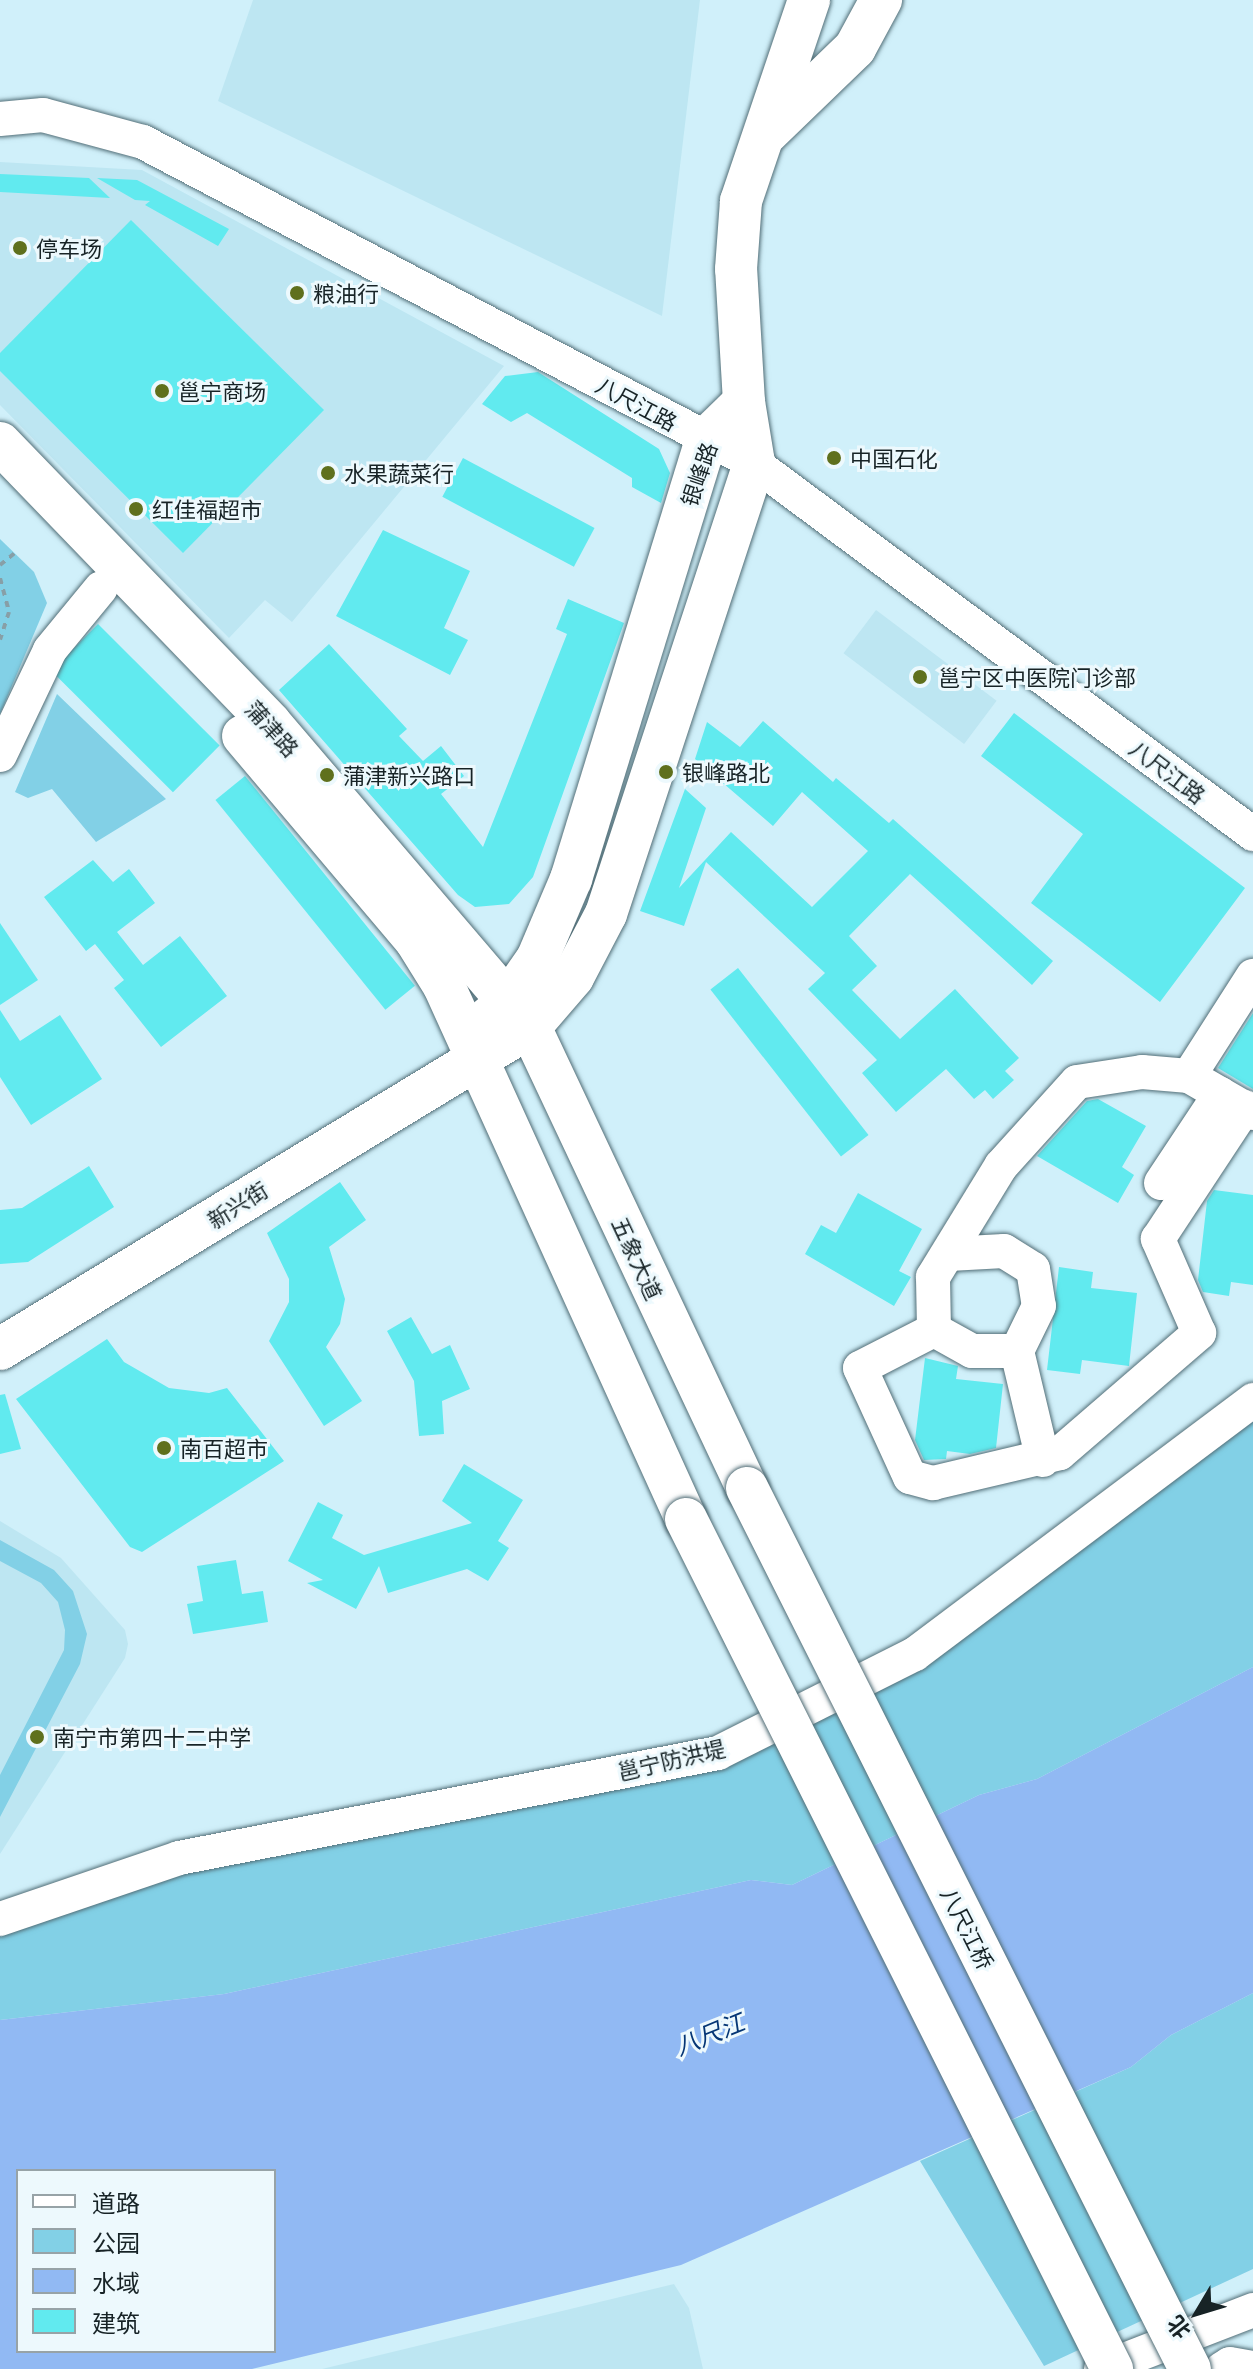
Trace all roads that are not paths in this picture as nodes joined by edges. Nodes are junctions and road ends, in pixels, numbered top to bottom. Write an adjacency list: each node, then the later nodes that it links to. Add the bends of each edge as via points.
1 (809, 0): 4 (main road)
2 (881, 0): 4 (main road, via 855,48)
3 (0, 119): 6 (street, 八尺江路, via 43,115 143,142)
4 (758, 141): 5 (main road, via 741,201 736,269)
5 (744, 402): 6 (main road, 银峰路); 8 (main road, 银峰路)
6 (706, 439): 8 (street, 八尺江路); 14 (main road, 银峰路, via 571,879)
7 (0, 443): 14 (main road, 蒲津路, via 270,723)
8 (754, 463): 12 (street, 八尺江路); 14 (main road, 银峰路, via 606,914 573,977)
9 (0, 482): 10 (main road, 蒲津路)
10 (101, 588): 11 (street, via 50,650); 15 (main road, 蒲津路, via 245,738 416,941)
11 (0, 755)
12 (1253, 834)
13 (1253, 976): 16 (street)
14 (519, 1015): 15 (main road); 26 (main road, 五象大道)
15 (470, 1047): 20 (main road, 新兴街); 22 (main road, 新兴街); 31 (main road, bridge, via 686,1519)
16 (1189, 1076): 17 (street); 19 (street, via 1142,1072 1077,1082 1001,1166)
17 (1239, 1105): 18 (street); 25 (street, via 1158,1239 1199,1333 1060,1453)
18 (1161, 1183)
19 (949, 1254): 21 (street, via 933,1277); 23 (street, via 1004,1251 1033,1269 1039,1306)
20 (0, 1323)
21 (934, 1330): 23 (street, via 972,1351); 25 (street, via 860,1368 910,1477 933,1483)
22 (0, 1349)
23 (1017, 1351): 25 (street)
24 (1253, 1400): 27 (street, 邕宁防洪堤, via 915,1654 718,1753 179,1858)
25 (1043, 1460)
26 (747, 1488): 32 (main road, 八尺江桥, bridge)
27 (0, 1919)
28 (1253, 2310): 30 (street)
29 (1253, 2368): 33 (street, via 1230,2364)
30 (1101, 2369)
31 (1112, 2369)
32 (1190, 2369)
33 (1222, 2369)

